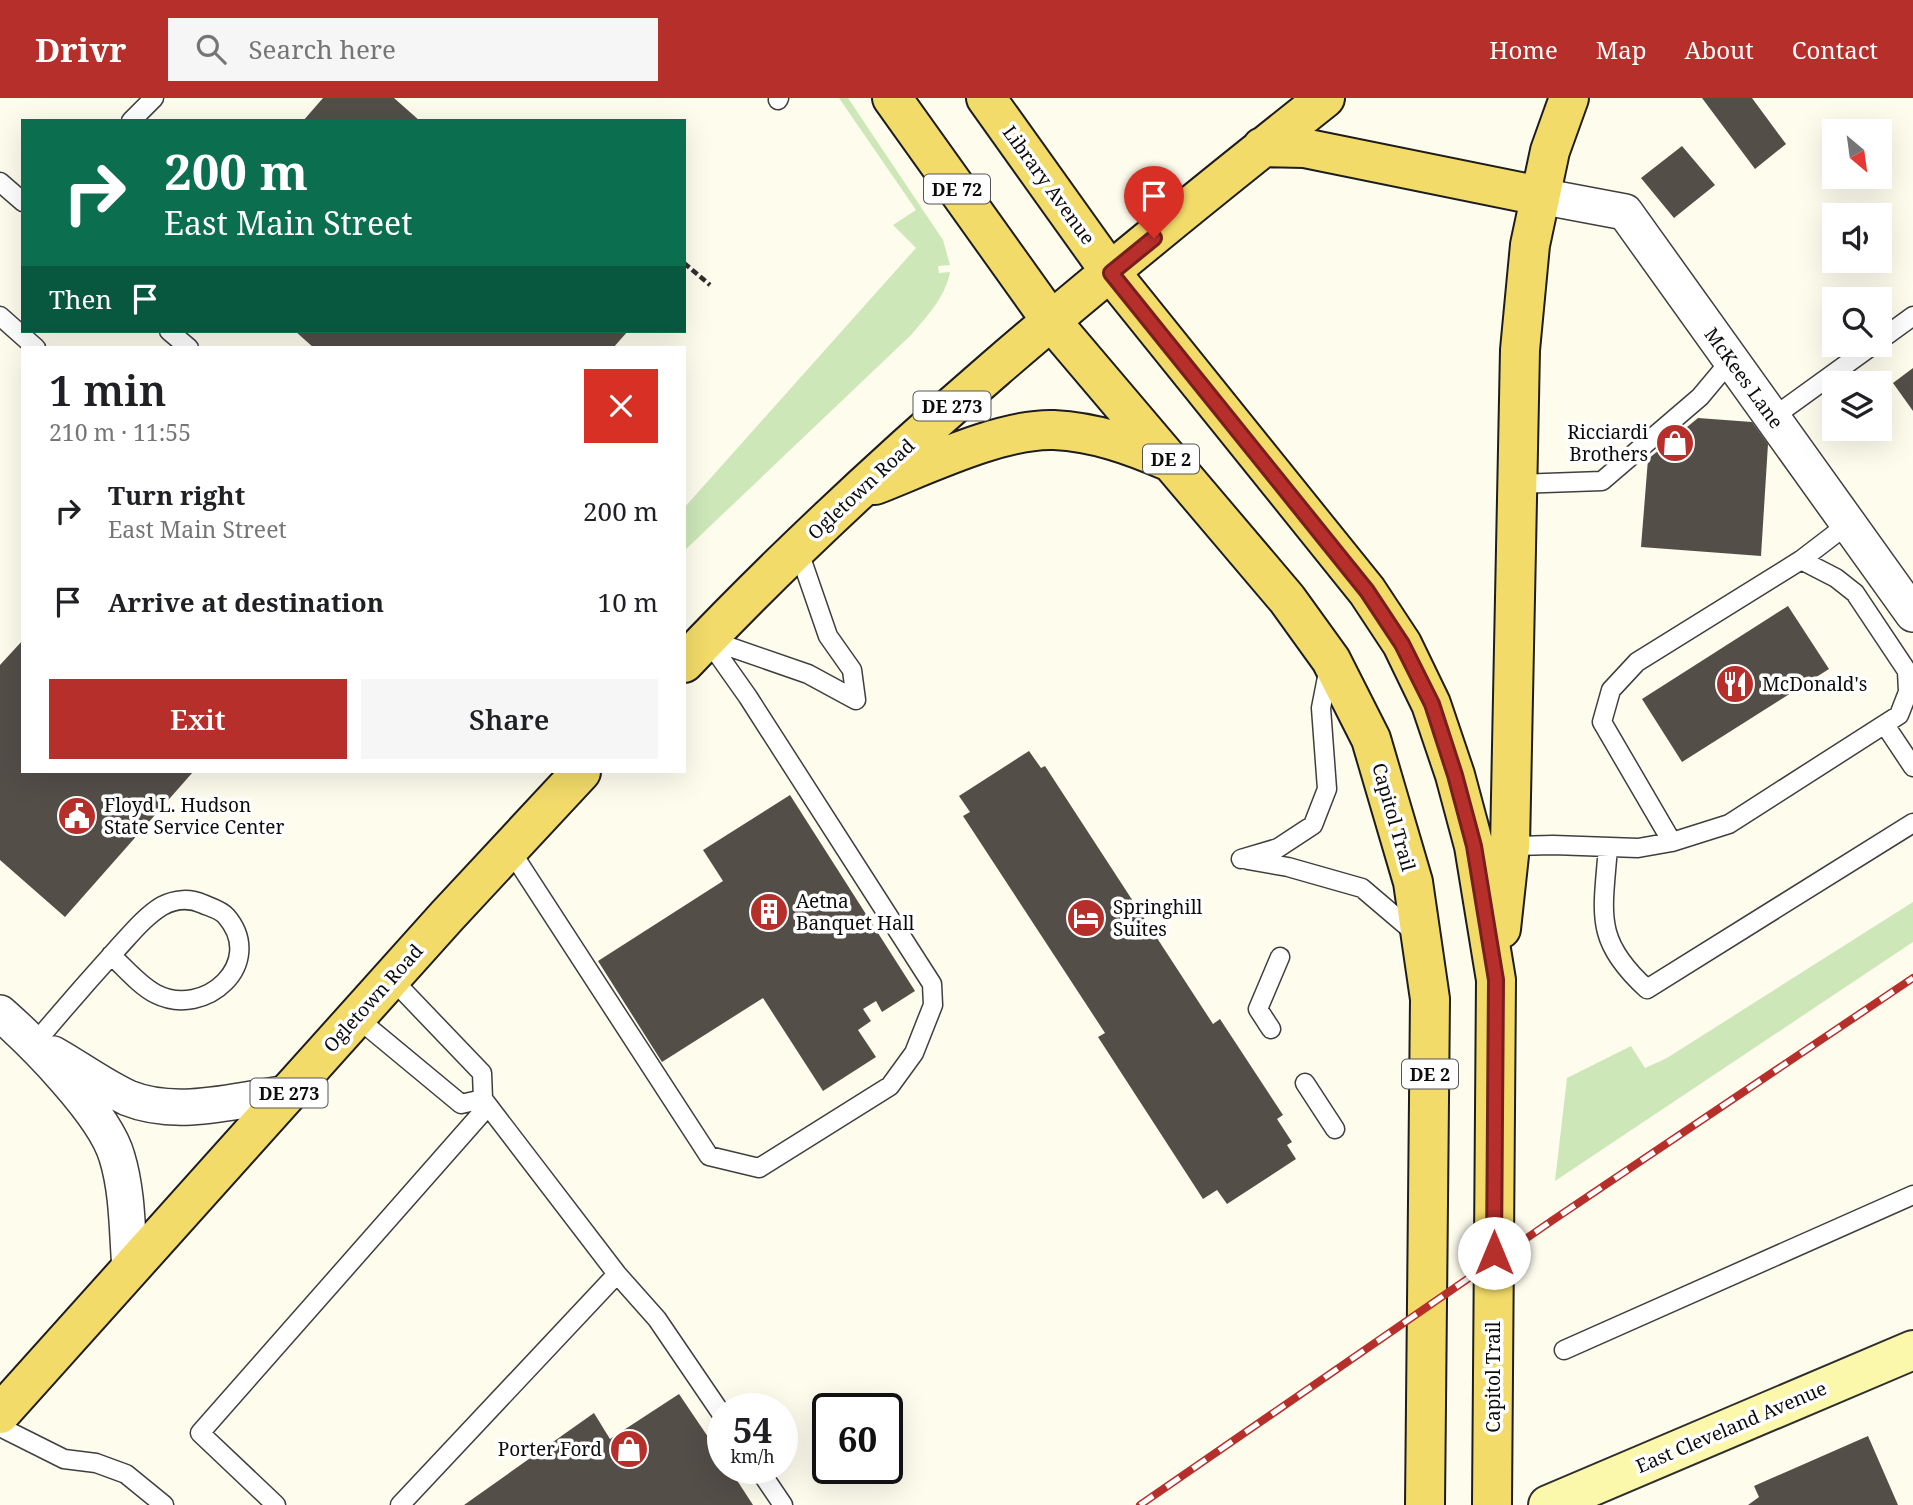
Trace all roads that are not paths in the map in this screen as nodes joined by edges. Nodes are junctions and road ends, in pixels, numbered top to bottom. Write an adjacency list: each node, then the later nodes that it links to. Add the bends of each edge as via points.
1 (154, 98): 6 (lane)
2 (892, 98): 14 (main road, DE 72)
3 (986, 98): 11 (main road, Library Avenue)
4 (1569, 98): 9 (main road, via 1549,150)
5 (1321, 99): 7 (main road, DE 273)
6 (133, 119)
7 (1262, 148): 9 (main road, via 1304,148); 11 (main road, DE 273)
8 (0, 181): 10 (lane)
9 (1540, 196): 20 (street, McKees Lane, via 1625,212); 23 (main road, via 1530,245 1520,350)
10 (21, 200)
11 (1111, 273): 14 (main road, Ogletown Road / DE 273); 43 (main road, Capitol Trail, via 1328,540 1402,644 1432,704 1455,775 1474,846)
12 (0, 316): 17 (lane)
13 (1913, 316): 15 (lane)
14 (1052, 321): 22 (main road, Capitol Trail / DE 2); 24 (main road, Ogletown Road / DE 273)
15 (1892, 331)
16 (171, 333): 18 (lane)
17 (34, 346)
18 (187, 346)
19 (1856, 357): 21 (lane)
20 (1731, 360): 21 (street, McKees Lane); 23 (lane, via 1700,397 1602,481)
21 (1772, 418): 25 (street, McKees Lane)
22 (1174, 464): 24 (main road, via 1113,439 1052,430 985,443); 30 (main road, Capitol Trail / DE 2, via 1287,599)
23 (1516, 484): 36 (main road)
24 (853, 493): 26 (main road, Ogletown Road / DE 273)
25 (1848, 524): 27 (lane); 28 (street, McKees Lane)
26 (797, 548): 29 (main road, Ogletown Road / DE 273); 29 (lane, via 828,636 852,670 856,700 808,674)
27 (1801, 560): 31 (lane, via 1855,593 1907,671 1908,692 1899,715); 35 (lane, via 1637,662 1611,690 1602,722)
28 (1913, 614)
29 (696, 651): 38 (lane, via 748,697 932,984 933,1004 914,1053 890,1086 759,1168 709,1156)
30 (1331, 660): 39 (main road, Capitol Trail / DE 2, via 1371,739 1413,882); 39 (lane, via 1321,709 1327,789 1313,825 1278,848 1241,859 1288,866 1362,888)
31 (1885, 725): 32 (lane); 35 (lane, via 1729,824)
32 (1913, 767)
33 (580, 773): 38 (main road, Ogletown Road / DE 273)
34 (1913, 823): 37 (lane, via 1647,989 1625,969 1608,944 1603,907)
35 (1672, 842): 37 (lane)
36 (1510, 846): 37 (lane); 43 (main road)
37 (1608, 847)
38 (509, 848): 42 (main road, Ogletown Road / DE 273)
39 (1422, 939): 65 (main road, Capitol Trail / DE 2, via 1430,999)
40 (111, 956): 40 (lane, via 164,905 190,898 225,914 237,936 241,958 227,981 202,998 177,1001 154,993); 47 (lane)
41 (1280, 957): 46 (lane, via 1258,1009)
42 (391, 978): 45 (main road, Ogletown Road / DE 273); 50 (lane, via 482,1073)
43 (1496, 980): 66 (main road, Capitol Trail)
44 (0, 1013): 47 (street)
45 (356, 1017): 49 (main road, Ogletown Road / DE 273); 50 (lane, via 461,1104)
46 (1271, 1029)
47 (35, 1043): 49 (street, via 128,1098 156,1105 188,1107); 53 (street, via 91,1112 117,1157)
48 (1305, 1083): 51 (lane)
49 (288, 1093): 53 (main road, Ogletown Road / DE 273)
50 (485, 1103): 54 (lane); 62 (lane, via 200,1433)
51 (1335, 1129)
52 (1913, 1195): 55 (lane)
53 (130, 1269): 58 (main road, Ogletown Road / DE 273)
54 (617, 1274): 57 (lane, via 657,1319); 63 (lane)
55 (1564, 1350)
56 (1913, 1350): 67 (main road, East Cleveland Avenue)
57 (707, 1393)
58 (0, 1414)
59 (0, 1427): 61 (lane, via 64,1459 96,1463 126,1474)
60 (769, 1484): 64 (lane)
61 (164, 1505)
62 (276, 1505)
63 (400, 1505)
64 (783, 1505)
65 (1425, 1505)
66 (1492, 1505)
67 (1548, 1505)

